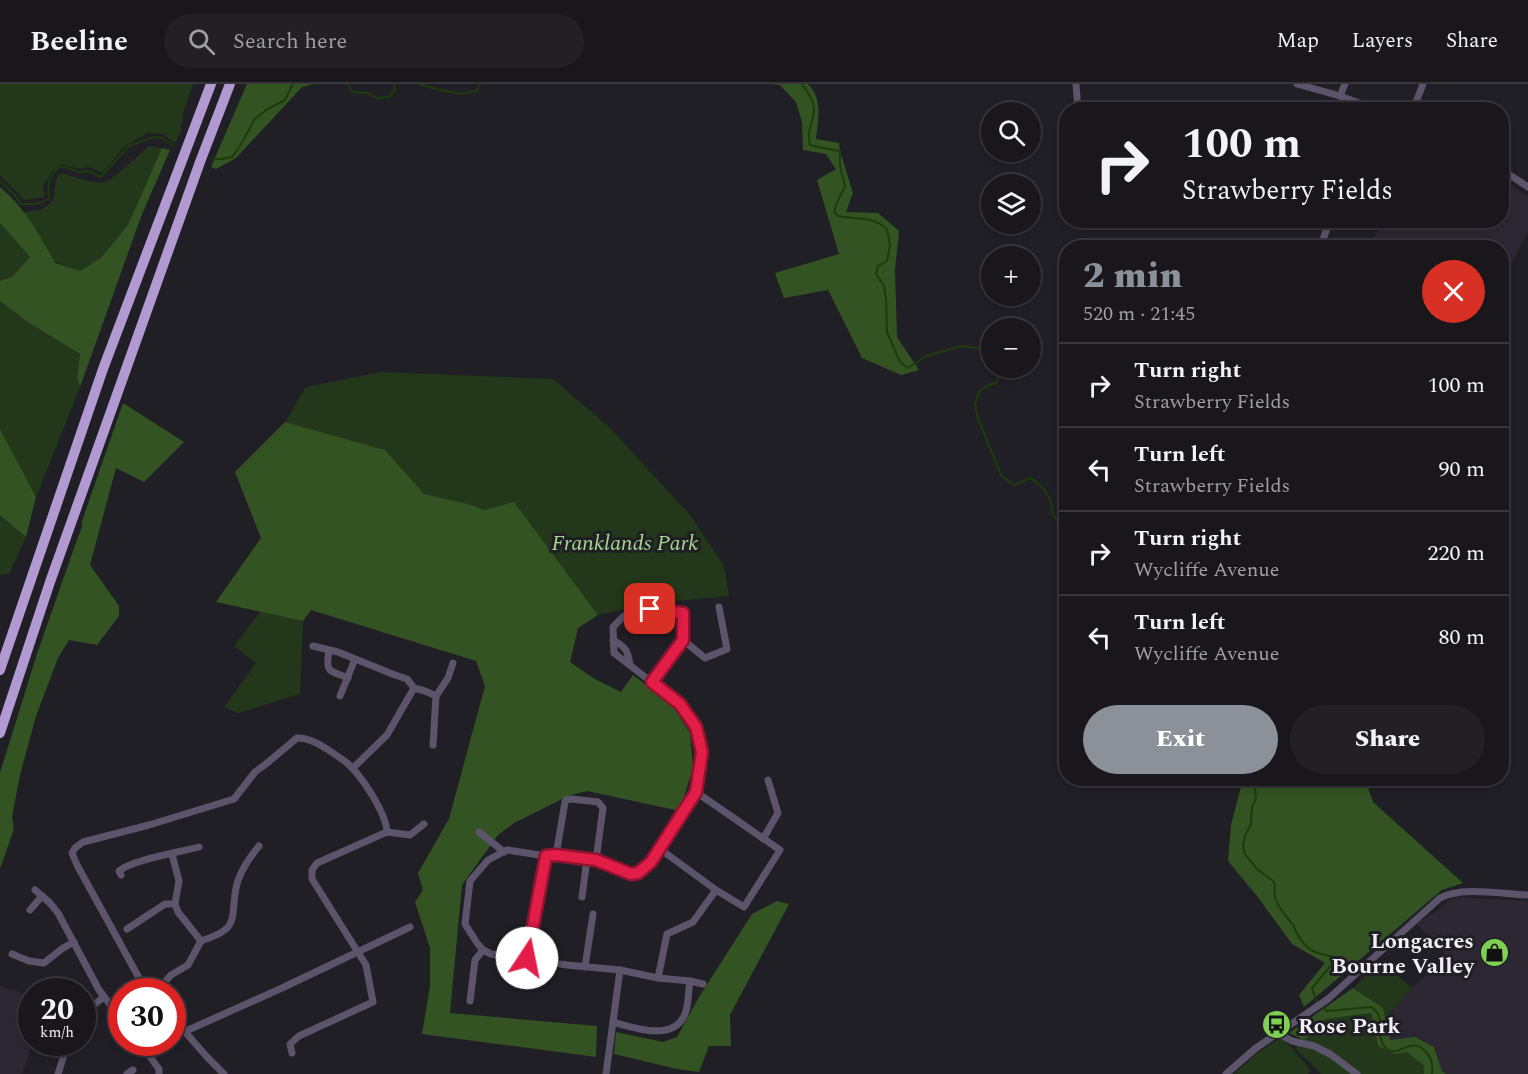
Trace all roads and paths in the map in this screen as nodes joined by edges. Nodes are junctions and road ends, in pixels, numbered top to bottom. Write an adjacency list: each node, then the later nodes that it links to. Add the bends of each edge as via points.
1 (211, 84): 21 (highway, via 103,369)
2 (230, 84): 27 (highway, via 50,582)
3 (1076, 84): 8 (street)
4 (1297, 84): 7 (street)
5 (1345, 84): 7 (street)
6 (1423, 84): 10 (street)
7 (1340, 96): 9 (street)
8 (1077, 102)
9 (1354, 102)
10 (1416, 102)
11 (1509, 175): 12 (street)
12 (1528, 187)
13 (719, 607): 15 (street, via 728,650 705,658)
14 (613, 640): 15 (street, via 613,627 624,616 650,609 683,613); 20 (street, via 628,652); 20 (street, via 614,653)
15 (683, 640): 23 (street)
16 (313, 646): 17 (street)
17 (329, 651): 18 (street); 22 (street, via 329,669)
18 (355, 659): 22 (street); 24 (street, via 407,680)
19 (453, 663): 26 (street)
20 (630, 665): 23 (street)
21 (0, 670)
22 (348, 678): 25 (street)
23 (652, 682): 31 (street, via 680,704 696,727 702,752)
24 (414, 688): 26 (street); 29 (street, via 387,735)
25 (340, 696)
26 (436, 696): 28 (street)
27 (0, 734)
28 (433, 745)
29 (352, 768): 33 (street, via 379,808); 64 (street, via 322,746 297,738 255,772 234,799 83,842 75,848 72,853 90,891)
30 (768, 780): 35 (street, via 778,813)
31 (696, 792): 35 (street); 38 (street)
32 (424, 824): 33 (street, via 410,835)
33 (387, 832): 59 (street, via 317,863 312,870 312,879)
34 (479, 832): 39 (street)
35 (763, 839): 47 (street, via 780,850 744,907)
36 (258, 846): 56 (street, via 244,865 236,886 229,927)
37 (199, 847): 40 (street)
38 (660, 849): 44 (street, via 638,873 631,874); 47 (street)
39 (504, 852): 42 (street); 58 (street, via 488,860 470,881 465,924)
40 (172, 854): 45 (street, via 122,868); 51 (street, via 179,881)
41 (556, 855): 42 (street); 43 (street); 44 (street, via 566,800 598,802 603,808)
42 (546, 856): 61 (street)
43 (587, 859): 44 (street); 50 (street)
44 (596, 860)
45 (121, 875)
46 (35, 890): 49 (street)
47 (716, 890): 66 (street, via 693,922 667,934)
48 (1528, 895): 75 (street, via 1467,891 1447,894 1328,999)
49 (42, 896): 52 (street); 57 (street, via 50,902)
50 (582, 897)
51 (175, 903): 55 (street, via 165,904); 56 (street)
52 (30, 910)
53 (593, 914): 62 (street)
54 (410, 927): 59 (street)
55 (127, 929)
56 (201, 941): 65 (street, via 188,965)
57 (74, 942): 60 (street, via 44,963); 69 (street)
58 (483, 950): 61 (street); 70 (street, via 475,960)
59 (356, 952): 74 (street); 76 (street, via 366,965 373,1002 299,1036 290,1044)
60 (12, 954)
61 (527, 958): 62 (street)
62 (585, 967): 63 (street)
63 (620, 970): 66 (street); 73 (street)
64 (139, 978)
65 (168, 978)
66 (658, 978): 67 (street)
67 (690, 981): 68 (street); 73 (street, via 685,1013 679,1024 655,1031)
68 (703, 984)
69 (104, 997): 71 (street); 72 (street)
70 (470, 1001)
71 (108, 1002)
72 (96, 1003)
73 (613, 1022): 82 (street)
74 (186, 1031): 81 (street)
75 (1280, 1031): 83 (street); 84 (street, via 1292,1041 1322,1050)
76 (292, 1053)
77 (64, 1056): 79 (street)
78 (149, 1056): 80 (street)
79 (58, 1074)
80 (159, 1074)
81 (224, 1074)
82 (606, 1074)
83 (1226, 1074)
84 (1357, 1074)

